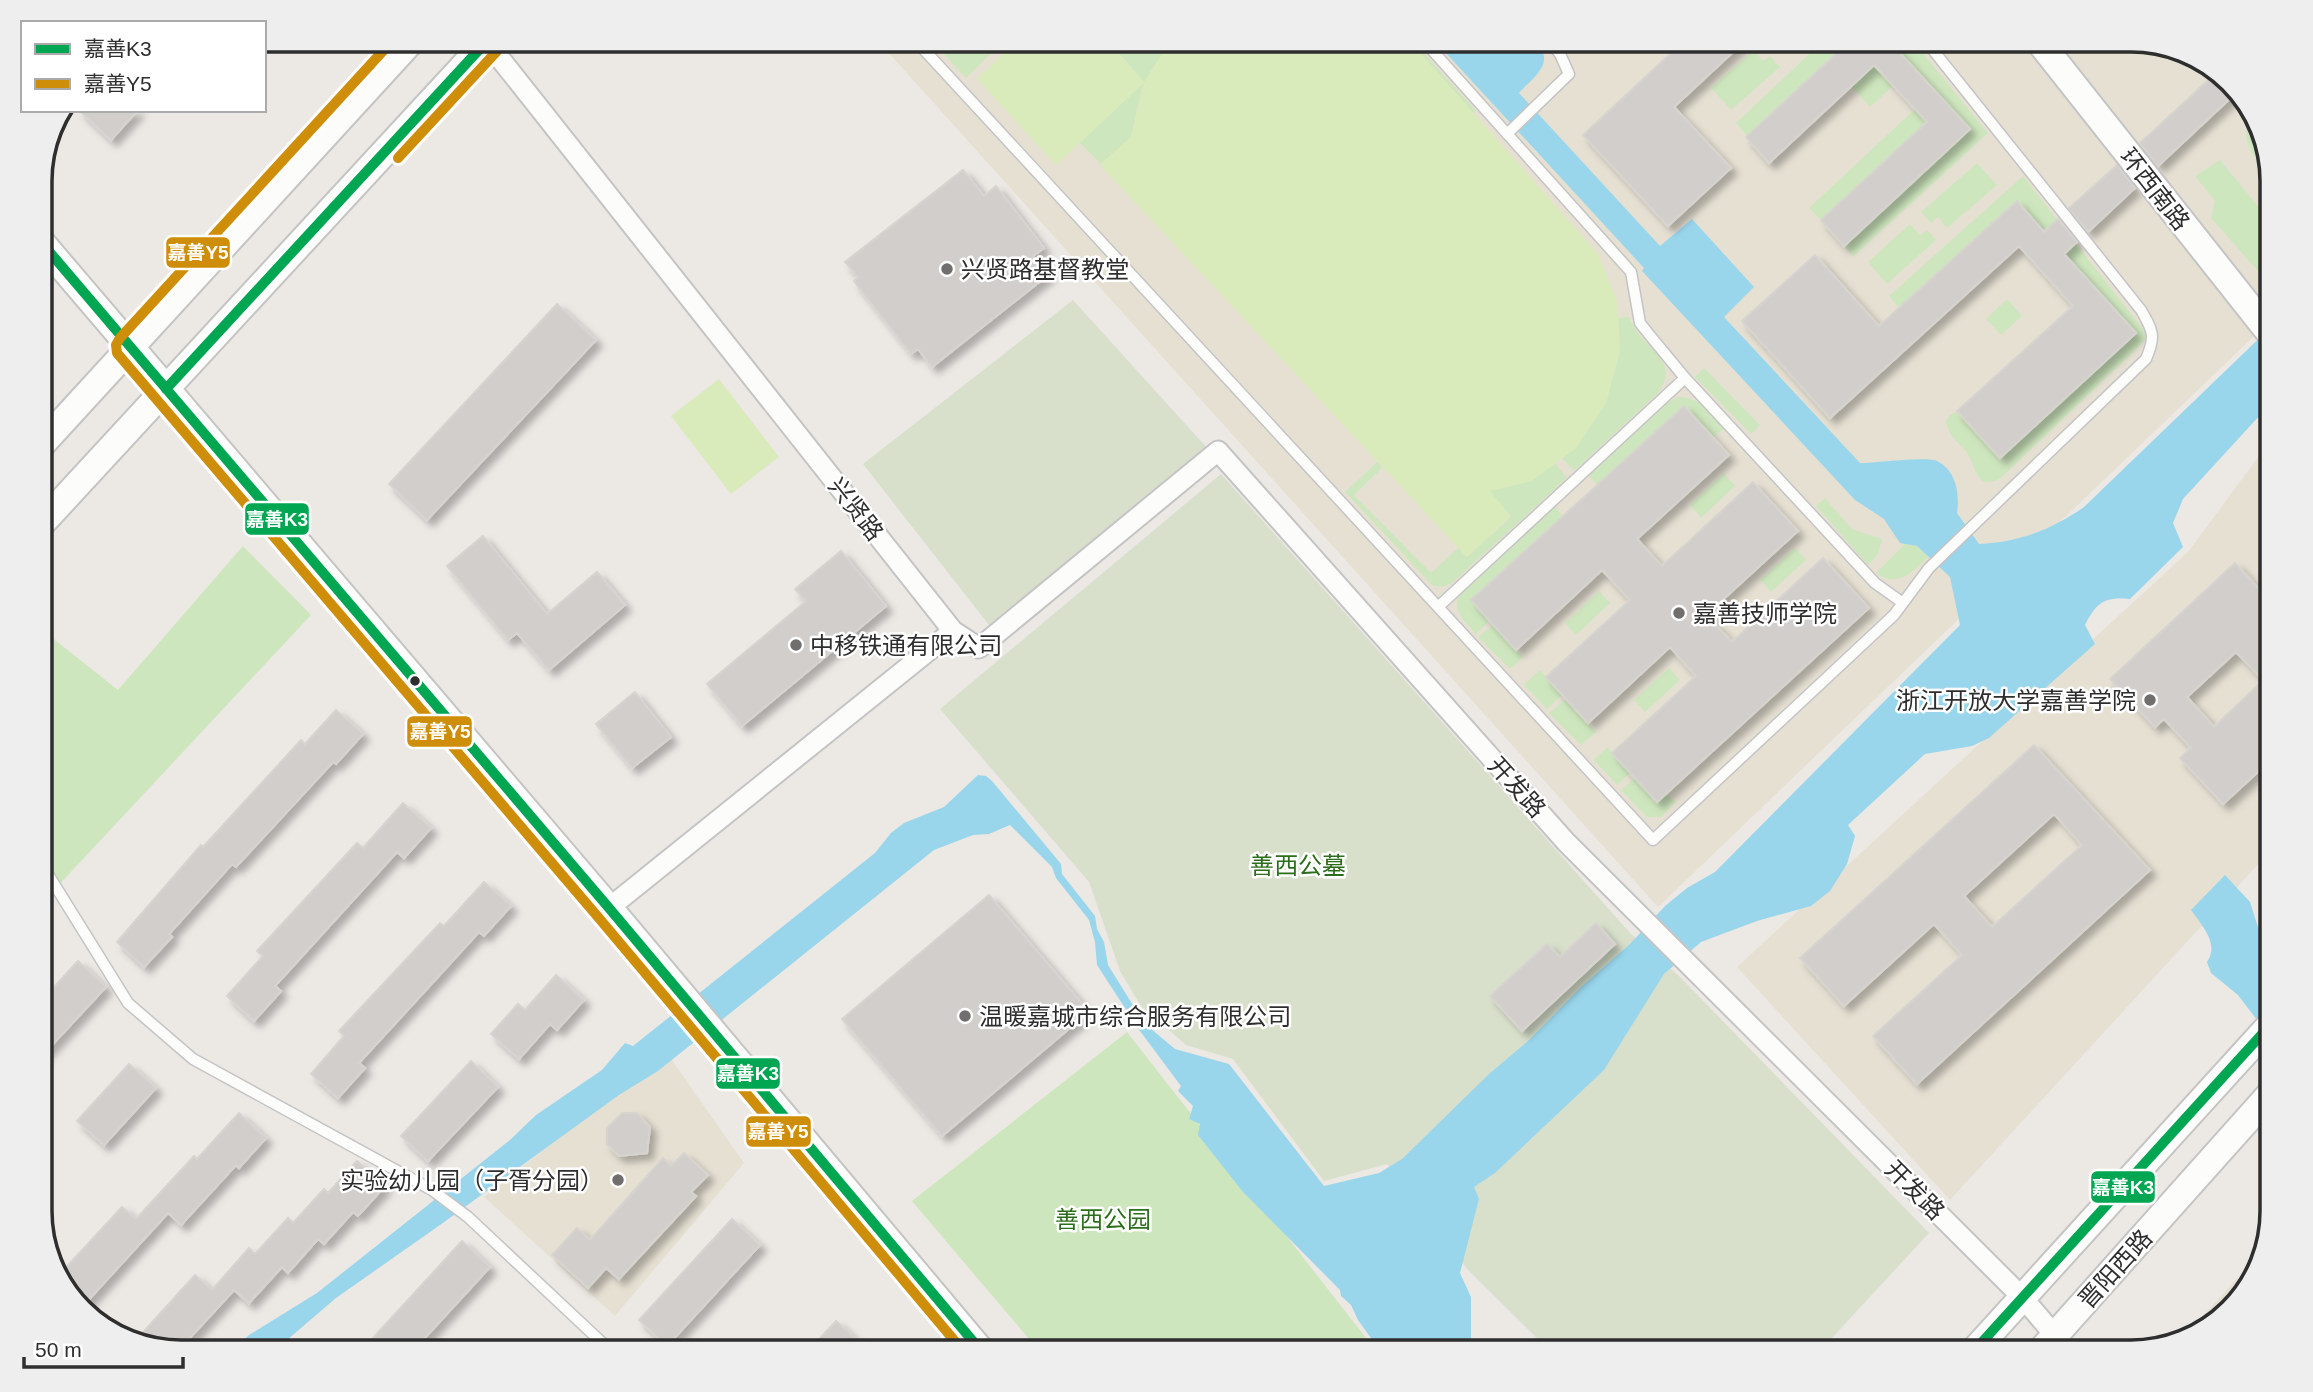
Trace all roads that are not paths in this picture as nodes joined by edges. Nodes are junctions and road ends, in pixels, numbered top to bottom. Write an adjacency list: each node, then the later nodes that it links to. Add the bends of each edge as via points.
1 (1434, 52): 9 (lane)
2 (1559, 52): 9 (lane, via 1569,74)
3 (1936, 52): 17 (lane, via 2141,310 2153,341 2146,359 1929,568)
4 (2047, 52): 11 (main road, 环西南路)
5 (400, 53): 12 (main road)
6 (476, 53): 14 (main road)
7 (496, 53): 19 (street, 兴贤路)
8 (927, 53): 18 (lane)
9 (1507, 134): 13 (lane, via 1631,272 1640,323)
10 (53, 256): 12 (main road)
11 (2260, 322)
12 (130, 347): 14 (main road); 15 (main road)
13 (1685, 378): 17 (lane, via 1875,583); 18 (lane)
14 (166, 388): 16 (main road); 21 (main road)
15 (53, 432)
16 (53, 511)
17 (1903, 603): 18 (lane, via 1653,840)
18 (1438, 607)
19 (953, 631): 21 (street); 24 (street, 开发路, via 979,648 1218,451 1566,842)
20 (53, 882): 25 (lane, via 128,1003 192,1059 432,1190 468,1217)
21 (609, 908): 26 (main road)
22 (2260, 1036): 24 (main road, 晋阳西路)
23 (2260, 1106): 29 (main road, 晋阳西路)
24 (2023, 1298): 27 (main road, 晋阳西路); 28 (street, 开发路)
25 (599, 1340)
26 (972, 1340)
27 (1984, 1340)
28 (2050, 1340)
29 (2060, 1340)

